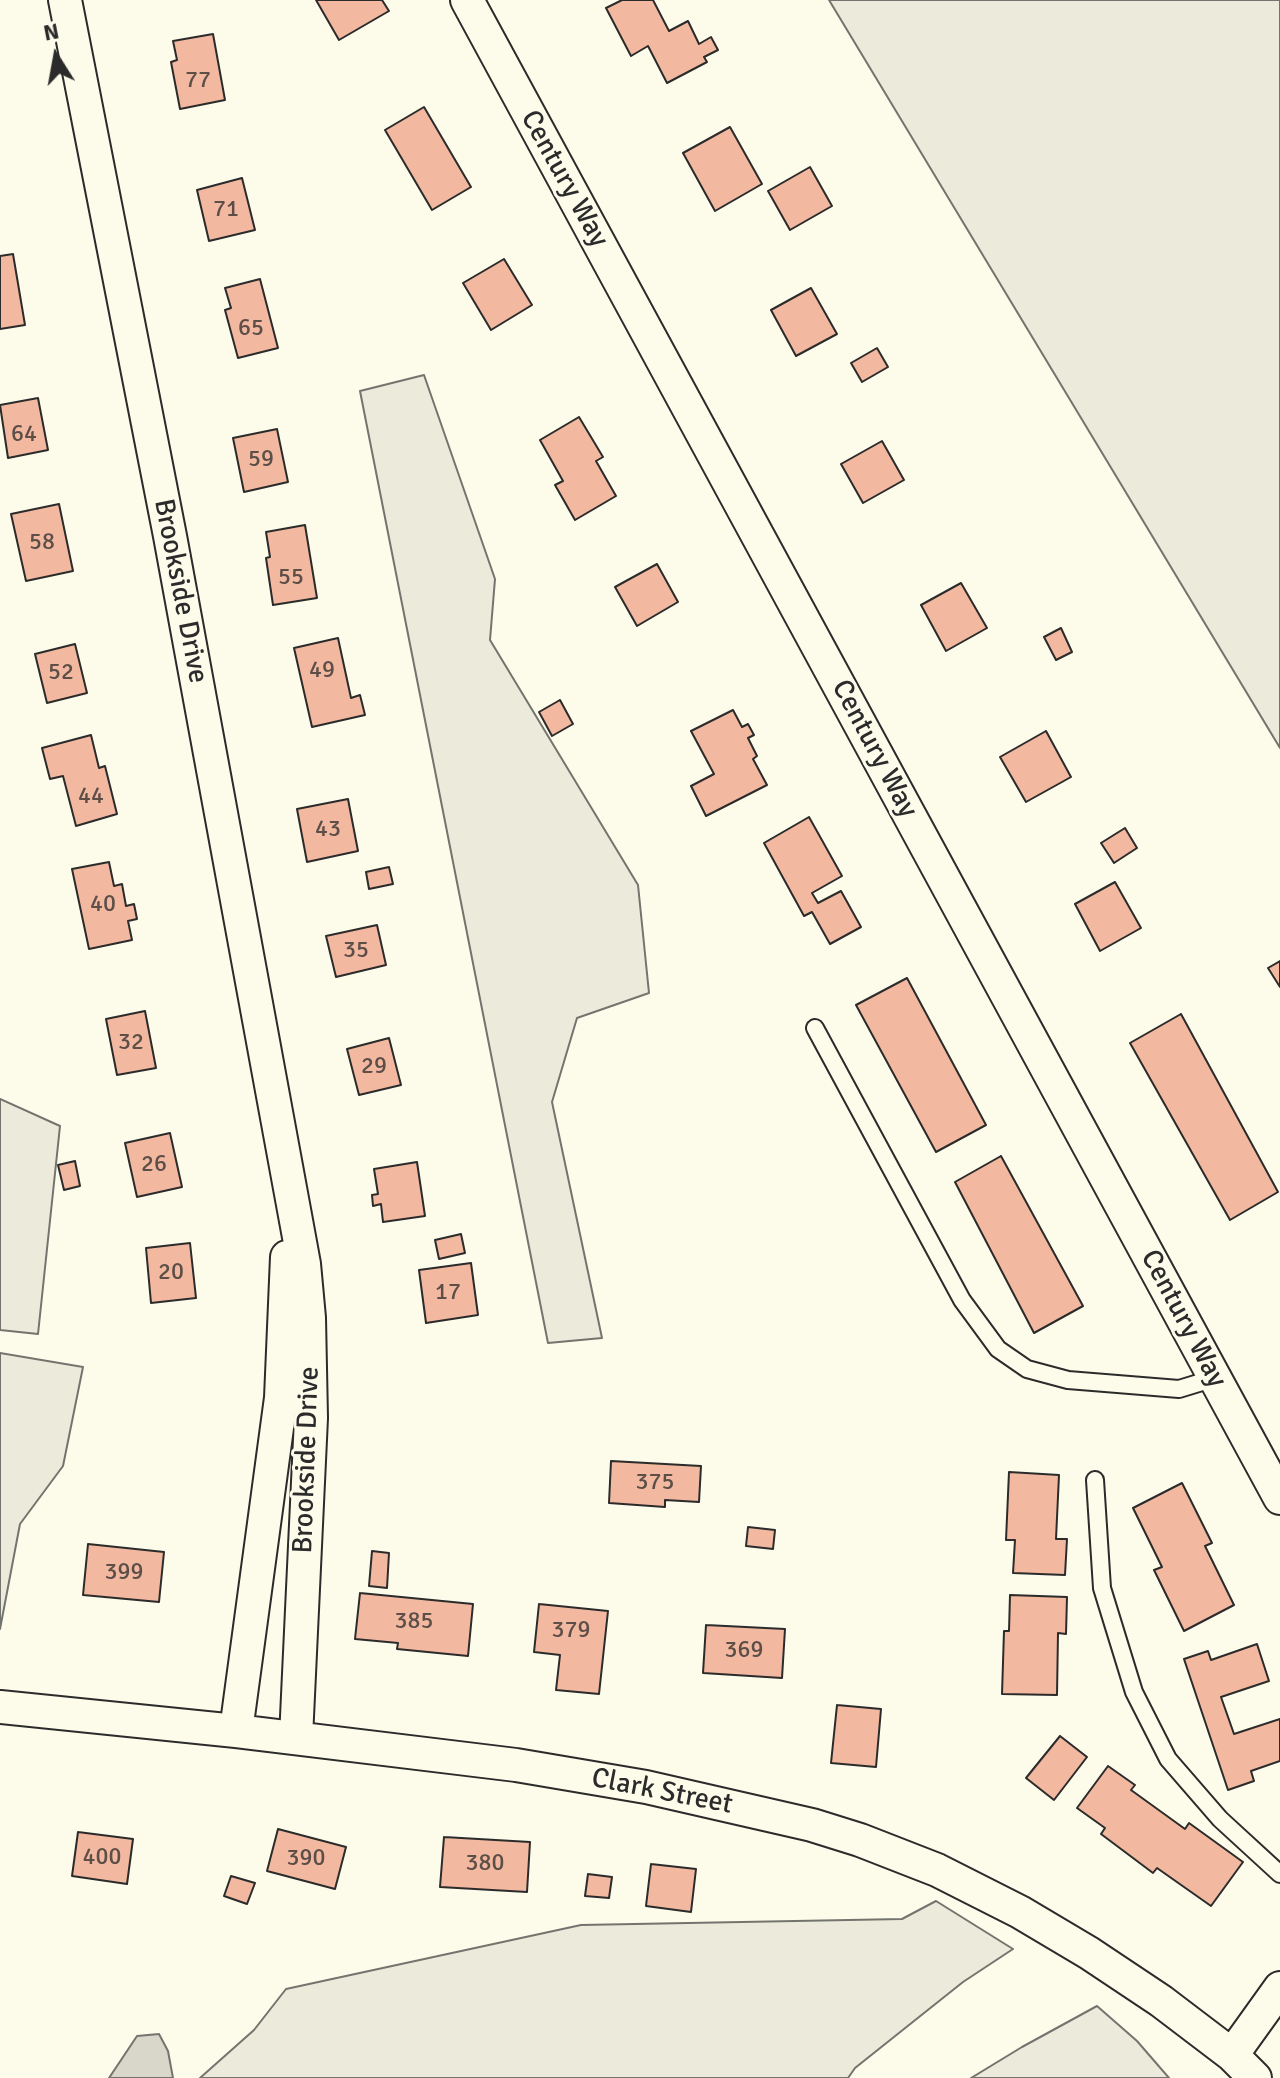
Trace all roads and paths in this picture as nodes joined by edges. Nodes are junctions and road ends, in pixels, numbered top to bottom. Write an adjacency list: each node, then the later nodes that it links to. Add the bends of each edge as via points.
1 (65, 0): 4 (street, Brookside Drive)
2 (467, 0): 5 (street, Century Way)
3 (815, 1028): 5 (lane, via 962,1300 998,1349 1027,1369 1068,1380 1179,1389)
4 (288, 1184): 9 (street, Brookside Drive, via 281,1398); 10 (street, Brookside Drive, via 306,1278 311,1369)
5 (1215, 1378): 7 (street, Century Way)
6 (1095, 1480): 11 (lane, via 1102,1588 1134,1692 1168,1759 1220,1819)
7 (1280, 1498)
8 (0, 1707): 9 (street, Clark Street)
9 (236, 1731): 10 (street, Clark Street)
10 (296, 1738): 13 (street, Clark Street, via 646,1787 772,1814 860,1840 951,1876 1055,1932)
11 (1280, 1874)
12 (1280, 1988): 13 (street)
13 (1232, 2055): 14 (street, Clark Street)
14 (1255, 2078)

